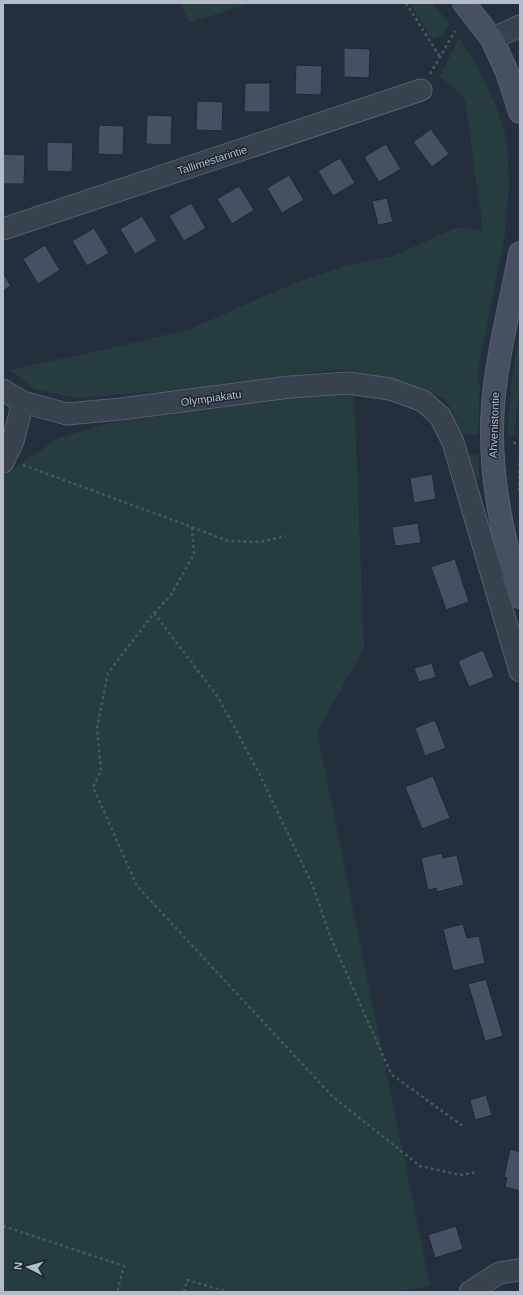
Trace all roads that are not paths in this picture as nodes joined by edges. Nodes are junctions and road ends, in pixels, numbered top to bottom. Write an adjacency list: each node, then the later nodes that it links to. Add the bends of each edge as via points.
1 (464, 3): 3 (main road)
2 (520, 26): 3 (street)
3 (492, 39): 5 (main road, via 507,72)
4 (421, 90): 6 (street, Tallimestarintie)
5 (520, 112)
6 (3, 229)
7 (520, 253): 11 (main road, Ahvenistontie, via 494,398 492,442 495,491)
8 (3, 390): 9 (street, Olympiakatu)
9 (23, 402): 10 (street, via 17,430); 12 (street, Olympiakatu, via 67,414 290,387 348,383 390,389 423,401 440,416 453,442)
10 (4, 461)
11 (520, 597)
12 (520, 671)
13 (520, 1270): 14 (street, via 499,1273)
14 (470, 1292)

